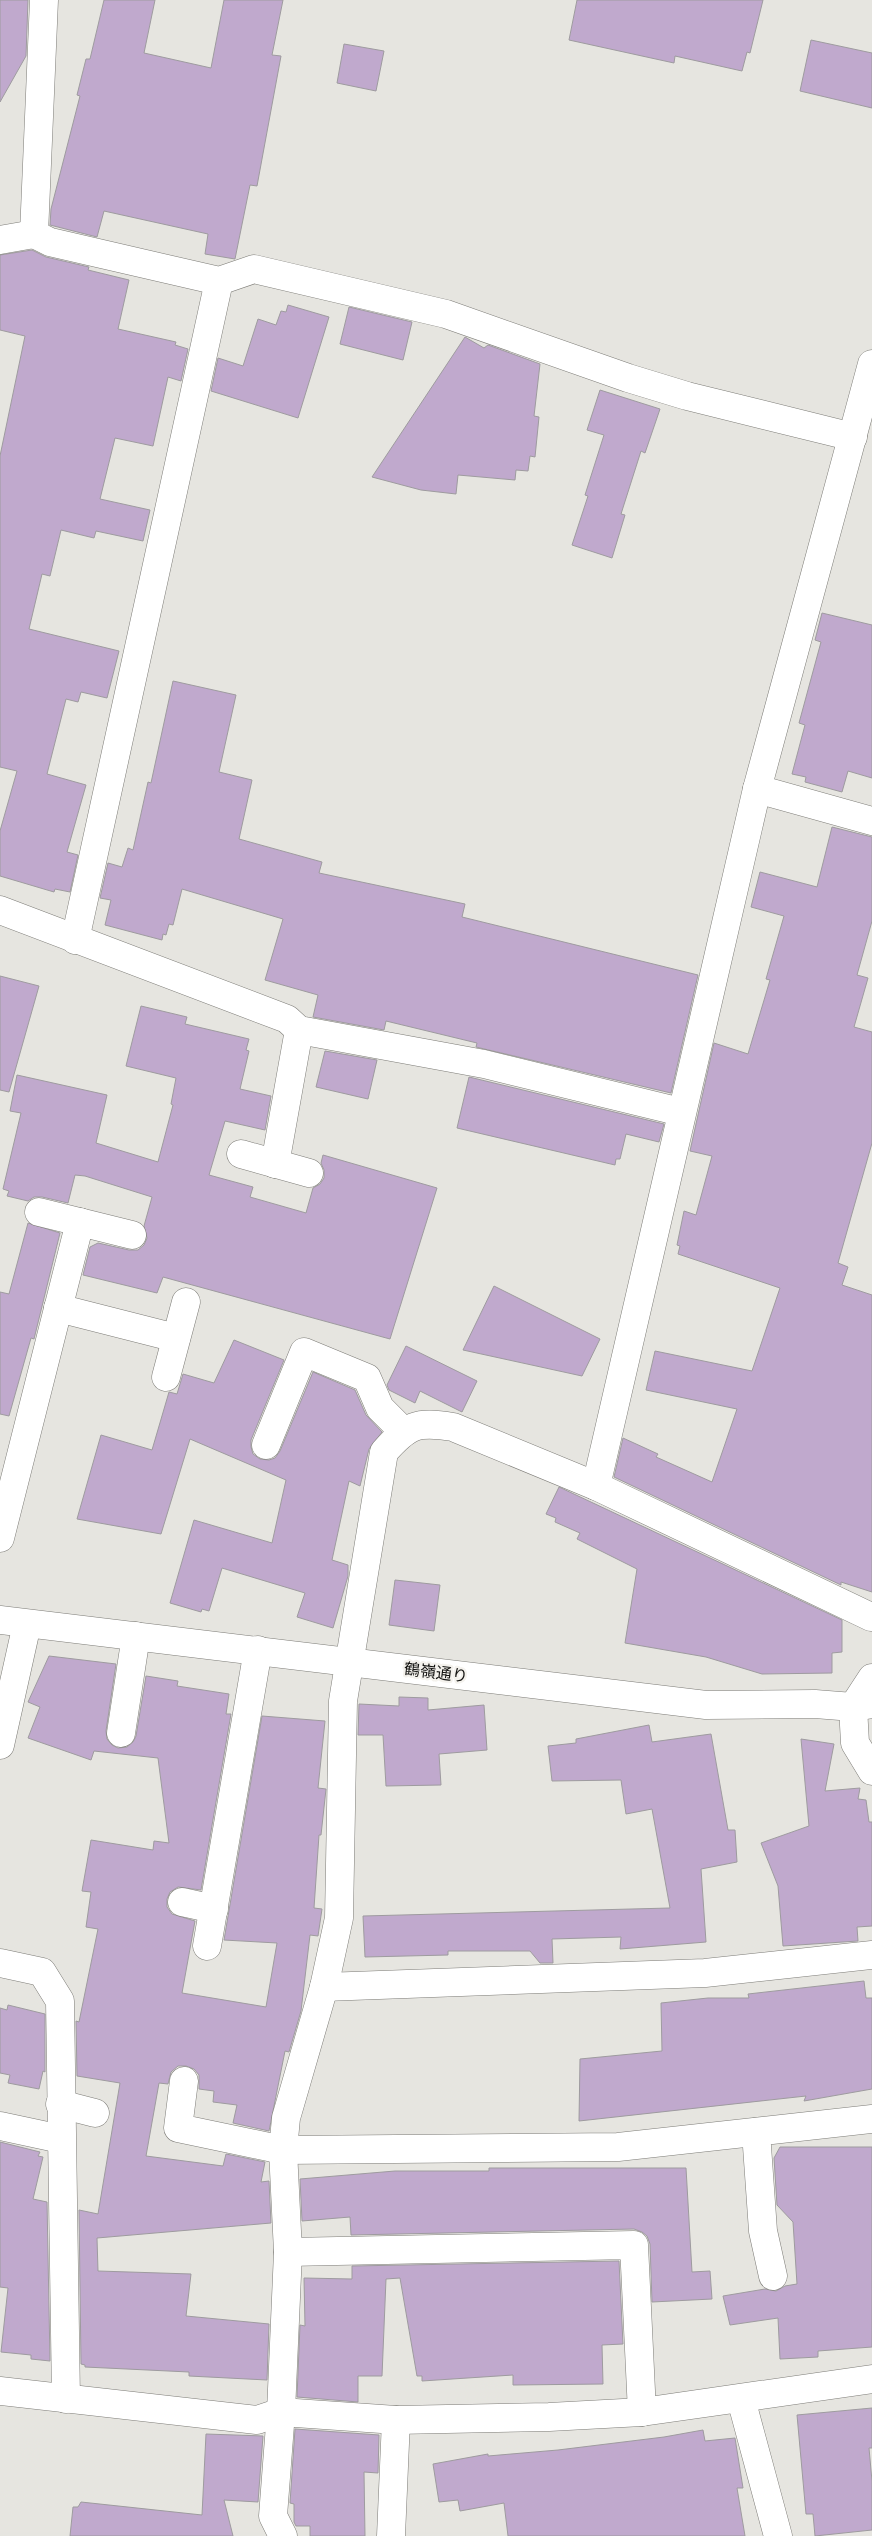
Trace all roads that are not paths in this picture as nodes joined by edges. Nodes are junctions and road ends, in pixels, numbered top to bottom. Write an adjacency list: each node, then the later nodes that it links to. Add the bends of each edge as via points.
1 (44, 0): 2 (street)
2 (34, 234): 3 (street); 4 (street, via 50,242)
3 (0, 240)
4 (219, 281): 6 (street, via 254,269 446,314 687,396); 10 (street)
5 (872, 364): 6 (street)
6 (853, 437): 7 (street)
7 (757, 789): 8 (street); 12 (street)
8 (872, 820)
9 (0, 910): 10 (street)
10 (75, 940): 11 (street, via 287,1019)
11 (299, 1030): 12 (street, via 484,1064); 14 (street)
12 (681, 1112): 25 (street)
13 (241, 1154): 14 (street)
14 (275, 1164): 15 (street)
15 (309, 1173)
16 (39, 1212): 17 (street)
17 (80, 1222): 18 (street); 20 (street)
18 (132, 1235)
19 (186, 1302): 21 (street)
20 (58, 1308): 21 (street); 26 (street)
21 (176, 1338): 22 (street)
22 (166, 1376)
23 (403, 1431): 24 (street, via 380,1408 367,1378 304,1352); 25 (street, via 430,1423 453,1426); 33 (street, via 384,1452)
24 (266, 1445)
25 (596, 1486): 27 (street)
26 (0, 1538)
27 (872, 1617): 30 (street)
28 (0, 1620): 29 (street, 鶴嶺通り)
29 (27, 1624): 31 (street, 鶴嶺通り); 37 (street)
30 (872, 1632)
31 (136, 1636): 32 (street, 鶴嶺通り); 36 (street)
32 (258, 1650): 33 (street, 鶴嶺通り); 40 (street)
33 (348, 1661): 35 (street, 鶴嶺通り, via 706,1706); 44 (street, via 343,1700 340,1918)
34 (872, 1678): 35 (street)
35 (862, 1706): 38 (street, via 855,1742)
36 (122, 1733)
37 (0, 1745)
38 (872, 1771)
39 (182, 1902): 40 (street)
40 (214, 1908): 41 (street)
41 (208, 1946)
42 (872, 1955): 44 (street, via 705,1973)
43 (0, 1963): 46 (street, via 42,1972 60,2000)
44 (324, 1987): 52 (street, via 286,2118)
45 (184, 2081): 52 (street, via 178,2128)
46 (60, 2104): 47 (street); 51 (street)
47 (95, 2114)
48 (872, 2118): 50 (street)
49 (0, 2126): 51 (street)
50 (756, 2132): 52 (street, via 618,2147); 54 (street, via 763,2231)
51 (61, 2139): 57 (street)
52 (283, 2150): 53 (street)
53 (288, 2252): 59 (street); 60 (street, via 634,2245)
54 (773, 2276)
55 (872, 2379): 58 (street)
56 (0, 2391): 57 (street)
57 (66, 2399): 59 (street, via 256,2420)
58 (740, 2399): 60 (street); 64 (street)
59 (281, 2412): 61 (street); 62 (street, via 273,2516)
60 (642, 2412): 61 (street)
61 (396, 2420): 63 (street)
62 (283, 2536)
63 (390, 2536)
64 (778, 2536)

